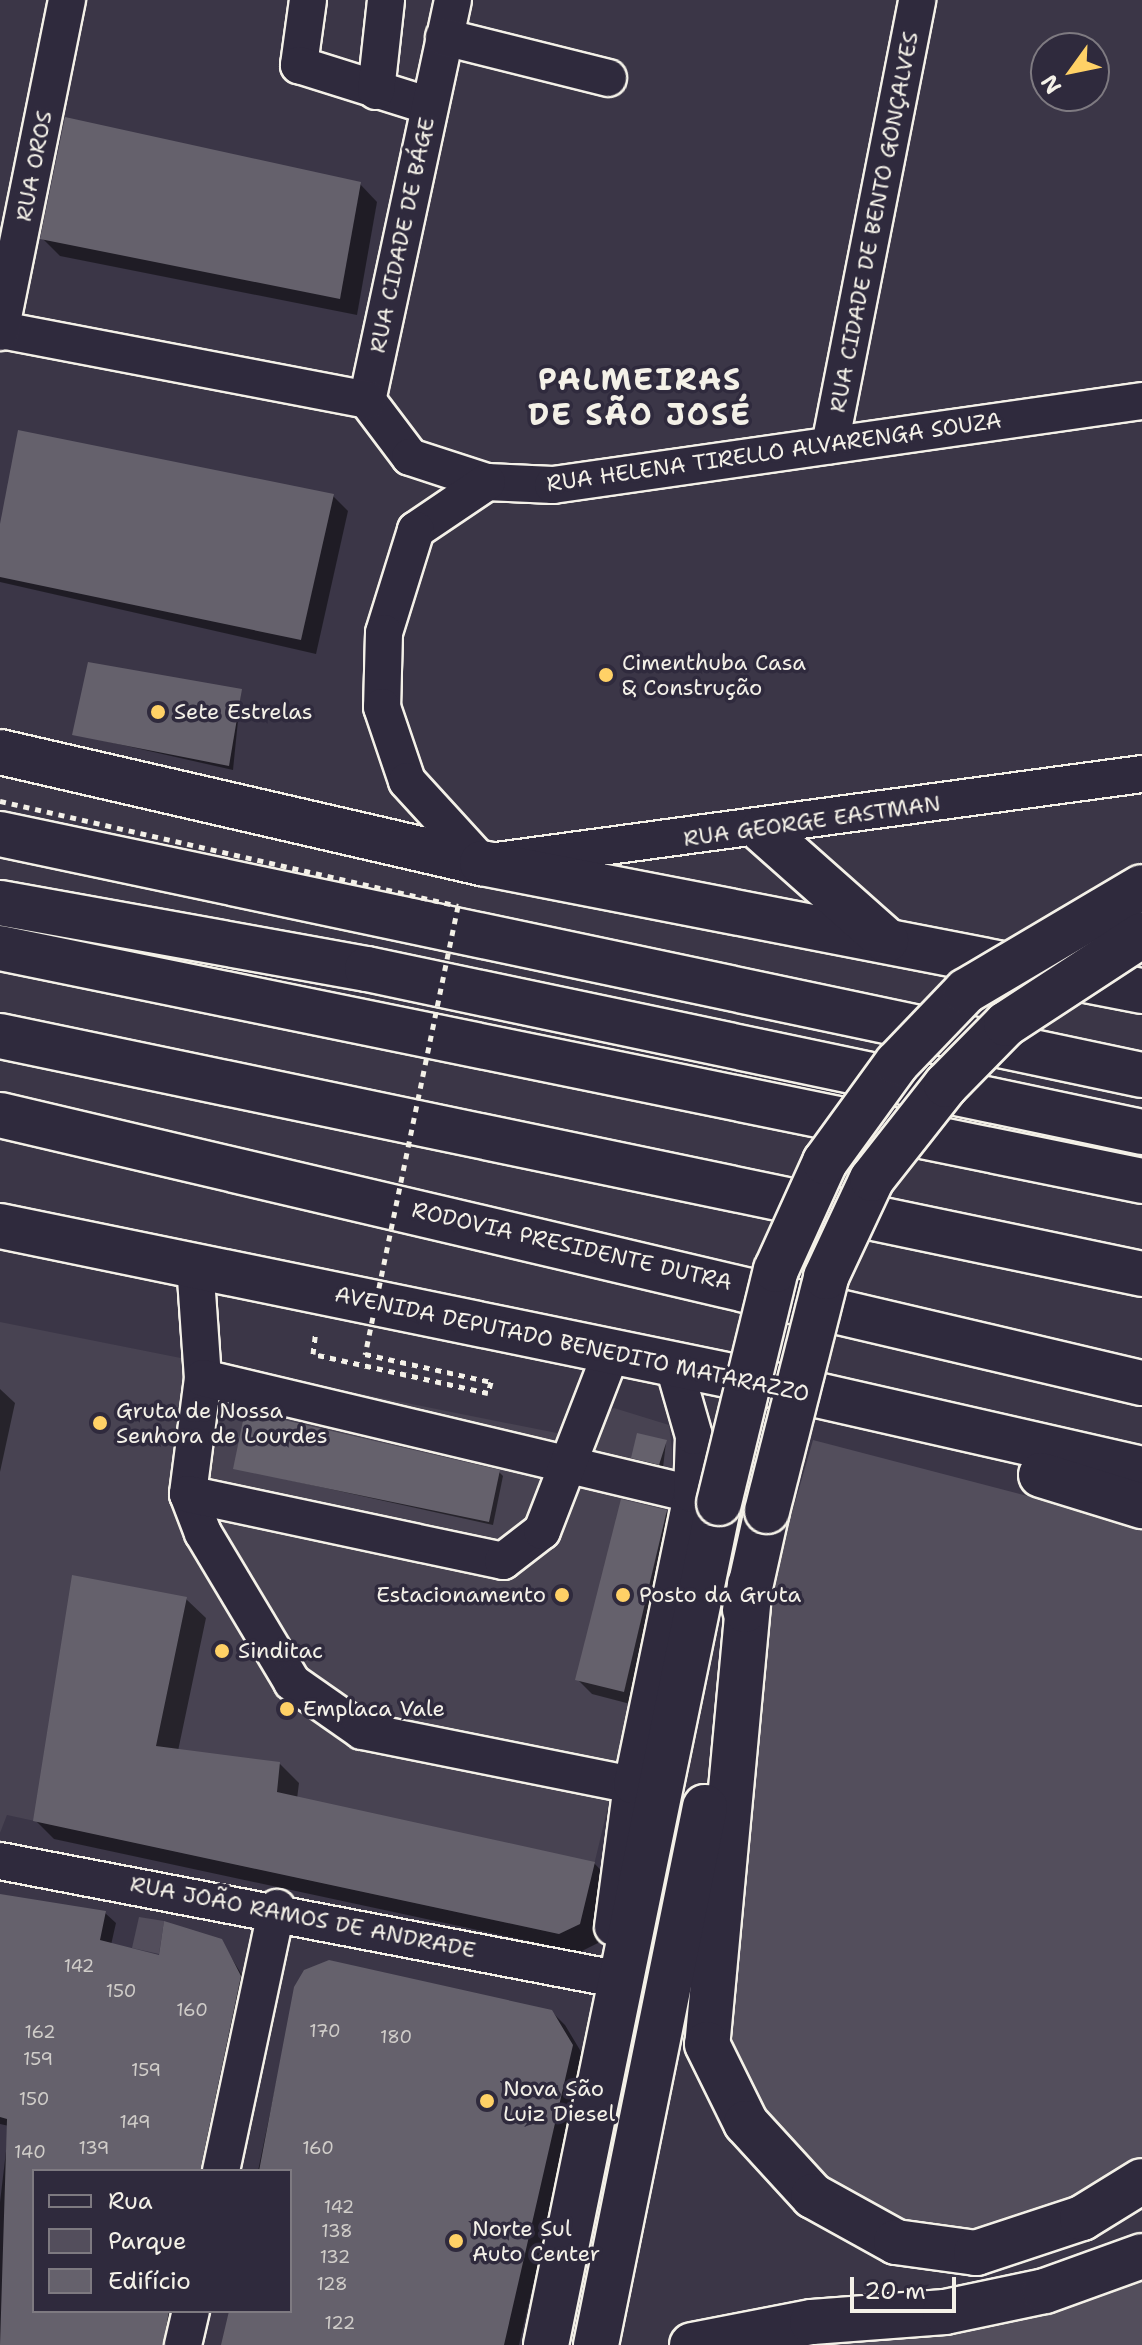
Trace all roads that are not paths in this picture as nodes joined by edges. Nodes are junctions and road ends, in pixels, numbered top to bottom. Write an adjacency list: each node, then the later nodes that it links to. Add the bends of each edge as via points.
1 (67, 0): 10 (street, RUA OROS)
2 (308, 0): 8 (street, via 299,65)
3 (386, 0): 8 (street)
4 (453, 0): 6 (street, RUA CIDADE DE BÁGE)
5 (917, 0): 13 (street, RUA CIDADE DE BENTO GONÇALVES)
6 (444, 37): 7 (street); 9 (street, RUA CIDADE DE BÁGE)
7 (608, 78)
8 (376, 91): 9 (street)
9 (430, 106): 11 (street, RUA CIDADE DE BÁGE)
10 (0, 331): 11 (street)
11 (367, 400): 14 (street, RUA HELENA TIRELLO ALVARENGA SOUZA, via 410,457)
12 (1142, 401): 13 (street, RUA HELENA TIRELLO ALVARENGA SOUZA)
13 (830, 445): 14 (street, RUA HELENA TIRELLO ALVARENGA SOUZA, via 553,485)
14 (487, 482): 19 (street, via 416,530 384,633 382,707 407,781)
15 (0, 752): 19 (main road)
16 (1142, 774): 17 (street, RUA GEORGE EASTMAN)
17 (762, 830): 19 (street, RUA GEORGE EASTMAN); 23 (main road)
18 (0, 834): 27 (main road)
19 (482, 863): 23 (main road)
20 (1142, 887): 42 (main road, bridge, via 966,991 897,1063 825,1162 776,1270)
21 (0, 903): 29 (main road, via 367,969)
22 (1142, 935): 44 (main road, bridge, via 1006,1024 946,1085 872,1179 826,1277)
23 (888, 942): 25 (main road)
24 (0, 948): 30 (main road)
25 (1142, 991)
26 (0, 1036): 33 (main road)
27 (1142, 1075)
28 (0, 1115): 38 (main road, RODOVIA PRESIDENTE DUTRA)
29 (1142, 1132)
30 (1142, 1181)
31 (0, 1226): 32 (main road, AVENIDA DEPUTADO BENEDITO MATARAZZO)
32 (195, 1264): 34 (main road, AVENIDA DEPUTADO BENEDITO MATARAZZO); 36 (street)
33 (1142, 1274)
34 (611, 1353): 35 (main road, AVENIDA DEPUTADO BENEDITO MATARAZZO); 39 (street)
35 (673, 1363): 37 (main road, AVENIDA DEPUTADO BENEDITO MATARAZZO); 42 (street)
36 (203, 1378): 39 (street); 41 (street)
37 (751, 1380): 40 (main road, AVENIDA DEPUTADO BENEDITO MATARAZZO); 43 (main road, via 879,1434)
38 (1142, 1383)
39 (566, 1460): 41 (street, via 542,1531 503,1561); 42 (street)
40 (1142, 1469)
41 (188, 1494): 45 (street, via 203,1533 292,1682 362,1731)
42 (706, 1498): 45 (street); 55 (main road)
43 (1142, 1506)
44 (750, 1584): 50 (main road, via 707,2044 746,2123 813,2196 896,2242 976,2253 1082,2218); 56 (main road)
45 (632, 1785): 48 (street)
46 (0, 1861): 47 (street, RUA JOÃO RAMOS DE ANDRADE)
47 (277, 1908): 48 (street, RUA JOÃO RAMOS DE ANDRADE); 49 (street)
48 (606, 1977): 54 (street)
49 (221, 2169)
50 (1142, 2181)
51 (1142, 2256): 57 (main road, via 1045,2291 945,2312 812,2322)
52 (191, 2313): 53 (street)
53 (183, 2345)
54 (532, 2345)
55 (546, 2345)
56 (596, 2345)
57 (692, 2345)

